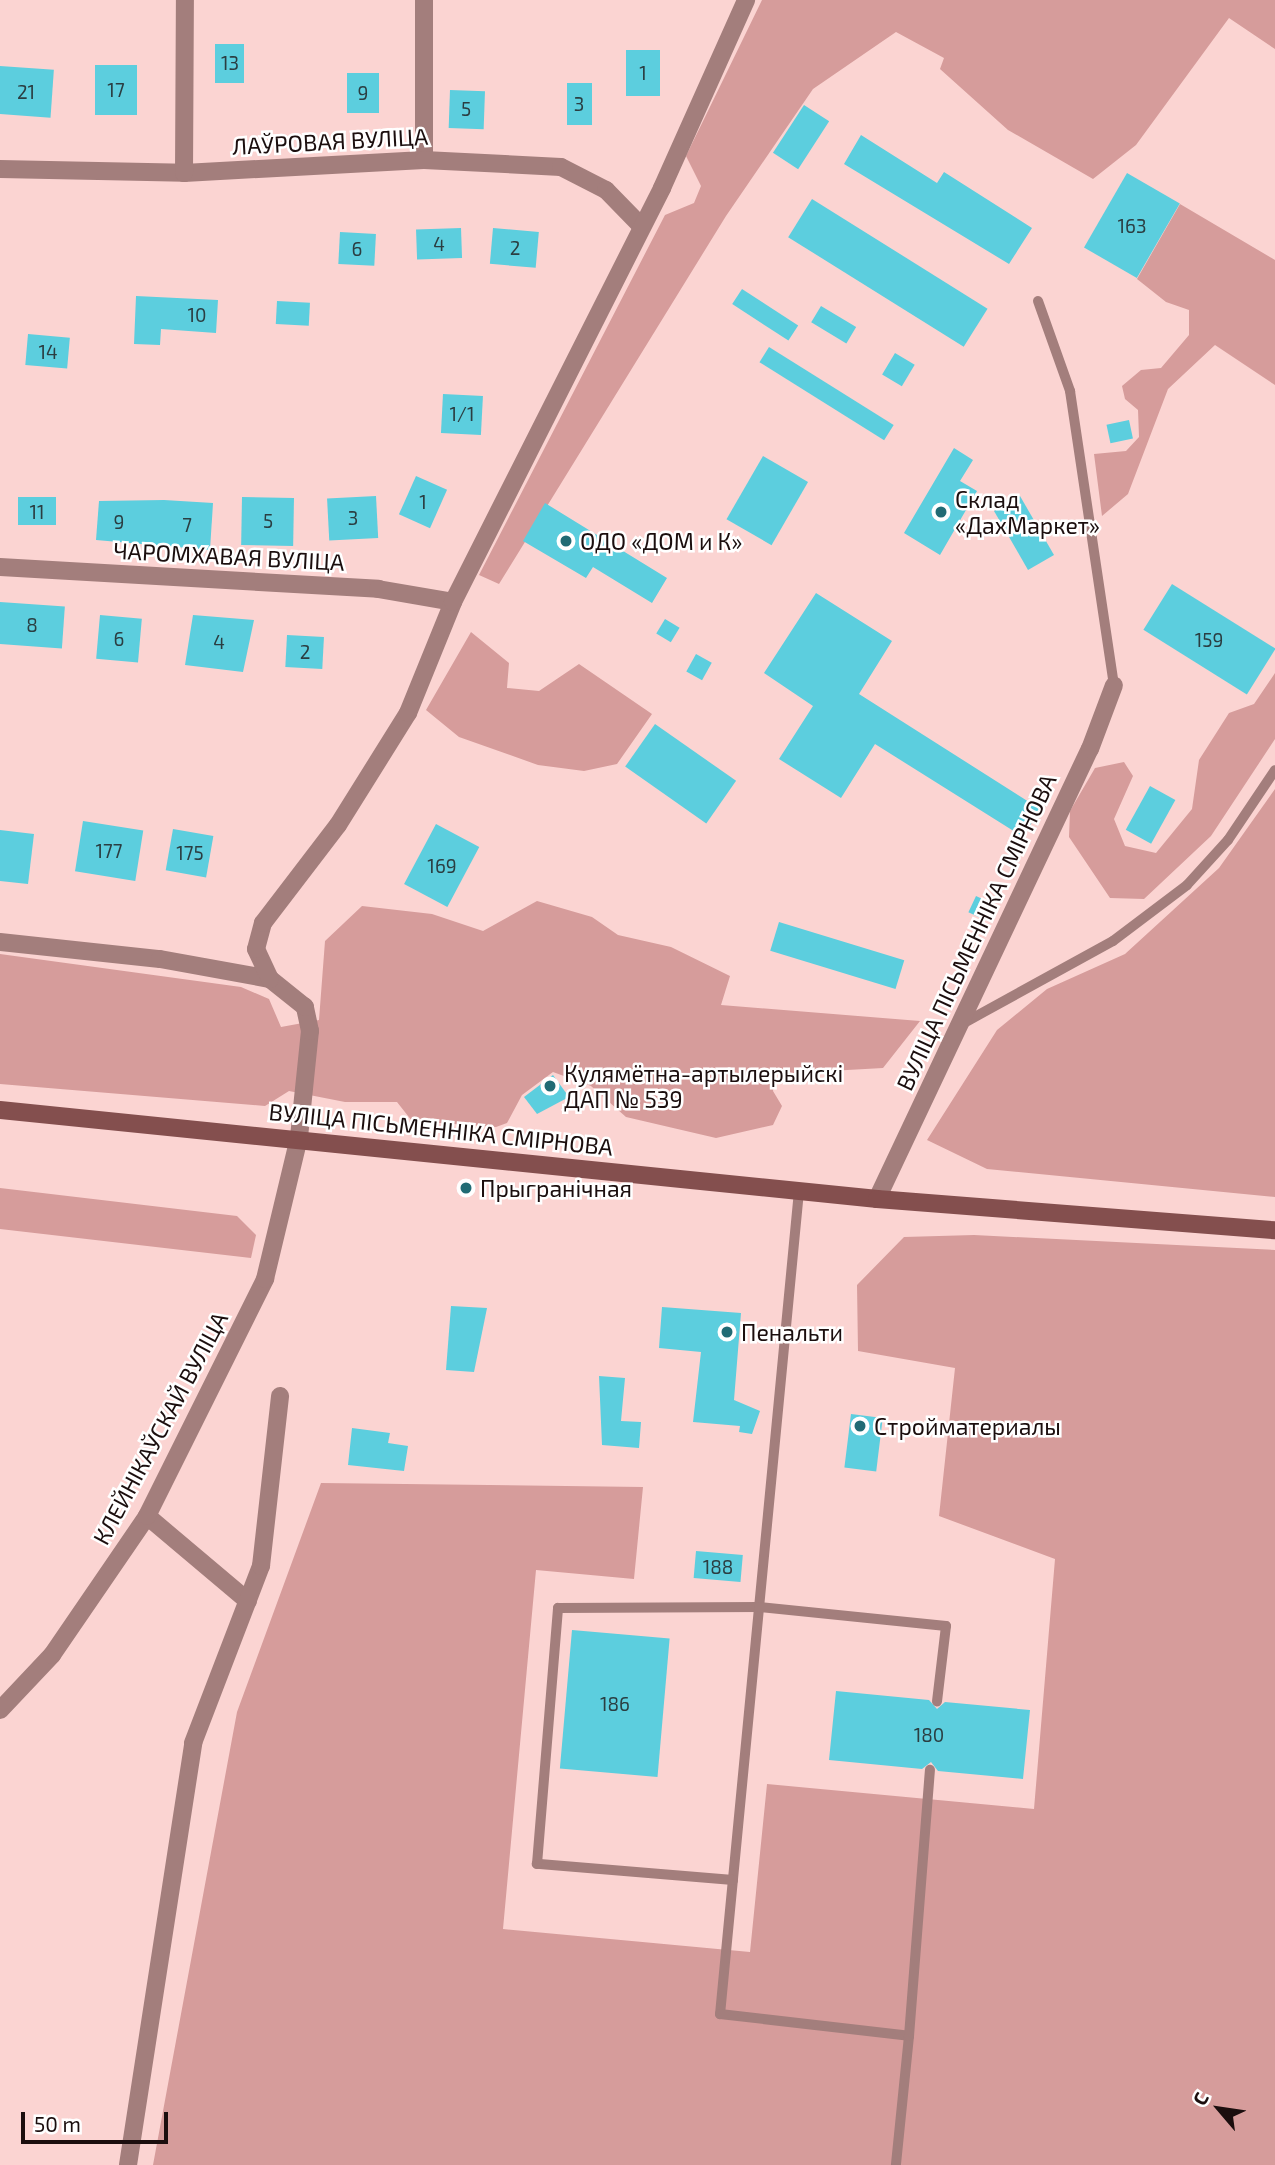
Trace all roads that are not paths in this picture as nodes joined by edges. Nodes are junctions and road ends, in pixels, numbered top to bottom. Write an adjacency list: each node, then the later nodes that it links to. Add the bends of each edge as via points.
1 (185, 0): 6 (street)
2 (424, 0): 4 (street)
3 (746, 0): 7 (street)
4 (424, 160): 6 (street, ЛАЎРОВАЯ ВУЛІЦА); 7 (street, ЛАЎРОВАЯ ВУЛІЦА, via 561,167 606,190)
5 (0, 169): 6 (street, ЛАЎРОВАЯ ВУЛІЦА)
6 (184, 173)
7 (641, 226): 10 (street)
8 (1038, 301): 11 (lane, via 1070,391)
9 (0, 568): 10 (street, ЧАРОМХАВАЯ ВУЛІЦА, via 378,589)
10 (453, 602): 14 (street, via 408,713 338,825 263,923 256,949)
11 (1114, 684): 15 (street, ВУЛІЦА ПІСЬМЕННІКА СМІРНОВА, via 1090,749)
12 (1275, 770): 15 (lane, via 1228,840 1187,885 1113,941)
13 (0, 942): 14 (street, via 160,959)
14 (270, 979): 17 (street, КЛЕЙНІКАЎСКАЙ ВУЛІЦА, via 305,1007 310,1031)
15 (956, 1027): 19 (street, ВУЛІЦА ПІСЬМЕННІКА СМІРНОВА)
16 (0, 1110): 17 (main road, ВУЛІЦА ПІСЬМЕННІКА СМІРНОВА)
17 (299, 1138): 18 (main road, ВУЛІЦА ПІСЬМЕННІКА СМІРНОВА); 22 (street, КЛЕЙНІКАЎСКАЙ ВУЛІЦА, via 265,1279)
18 (799, 1191): 19 (main road, ВУЛІЦА ПІСЬМЕННІКА СМІРНОВА); 24 (lane)
19 (877, 1199): 20 (main road, ВУЛІЦА ПІСЬМЕННІКА СМІРНОВА)
20 (1275, 1230)
21 (280, 1396): 23 (street, via 261,1566)
22 (147, 1516): 23 (street); 26 (street, КЛЕЙНІКАЎСКАЙ ВУЛІЦА, via 52,1655)
23 (248, 1601): 30 (street, via 193,1743)
24 (759, 1607): 25 (lane, via 946,1626); 28 (lane); 28 (lane, via 558,1608 537,1864)
25 (937, 1701)
26 (0, 1710)
27 (930, 1770): 29 (lane)
28 (733, 1880): 29 (lane, via 720,2014)
29 (909, 2036): 31 (lane)
30 (128, 2165)
31 (896, 2165)

